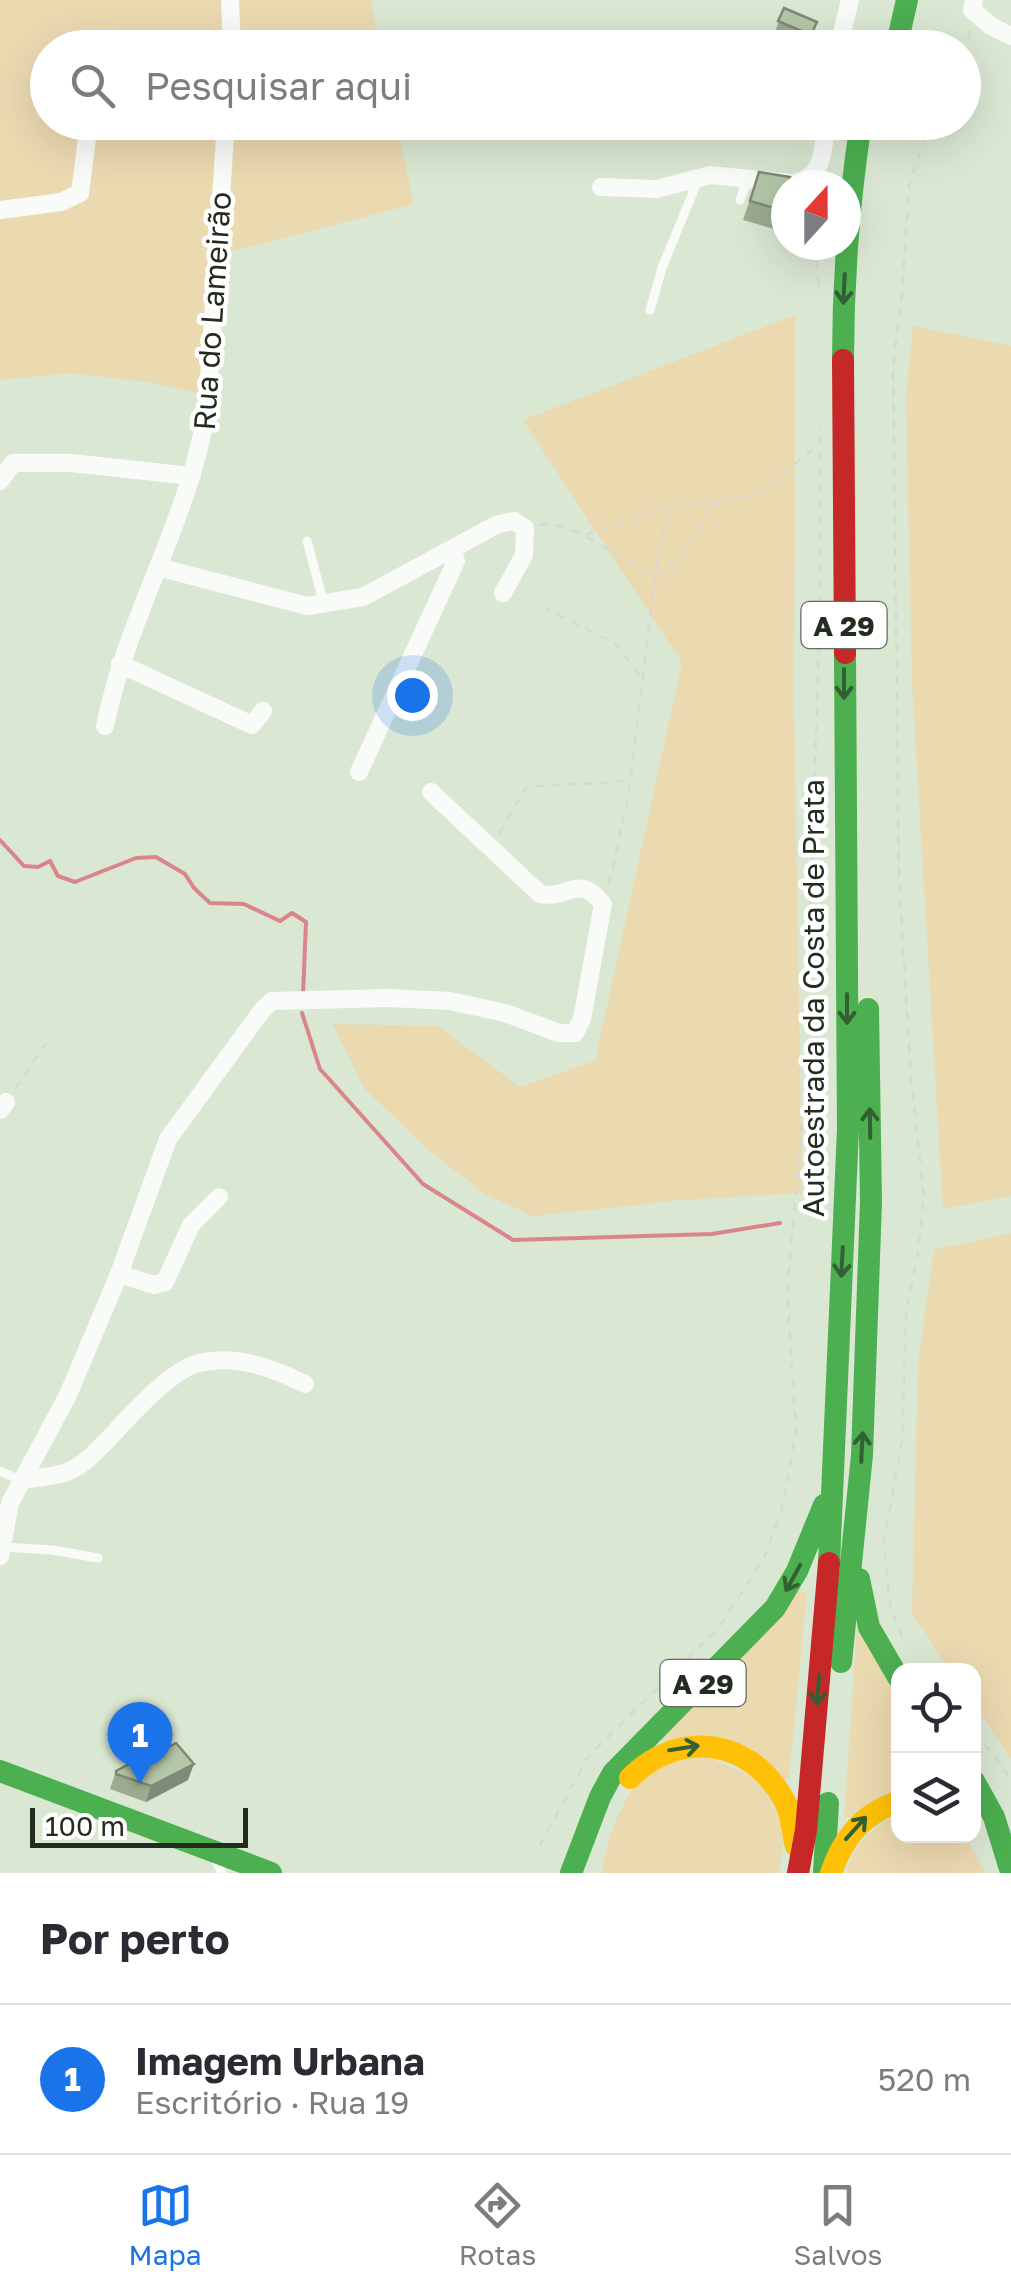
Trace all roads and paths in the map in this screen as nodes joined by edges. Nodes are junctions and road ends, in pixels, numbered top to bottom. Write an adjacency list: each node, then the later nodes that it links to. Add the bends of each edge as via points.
1 (230, 0): 6 (street)
2 (850, 0): 7 (street)
3 (886, 0): 8 (main road)
4 (907, 0): 9 (main road)
5 (973, 5): 10 (path); 11 (street)
6 (231, 30)
7 (842, 30)
8 (880, 30)
9 (900, 30)
10 (970, 30)
11 (1011, 36)
12 (87, 140): 22 (street, via 80,193)
13 (225, 140): 28 (street, Rua do Lameirão, via 207,409)
14 (824, 140): 19 (street, via 822,160 806,181)
15 (858, 140): 57 (main road, Autoestrada da Costa de Prata / A 29, one-way to 57, via 843,299 848,1129)
16 (879, 140): 58 (main road, Autoestrada da Costa de Prata / A 29, one-way to 16, via 871,1202 863,298)
17 (927, 140): 61 (path, via 910,186 893,366 899,880 924,1197 906,1312 902,1440 884,1540 890,1606)
18 (699, 177): 19 (street); 20 (street, via 656,188); 25 (lane)
19 (748, 178): 21 (lane)
20 (601, 187)
21 (740, 200)
22 (0, 210)
23 (817, 260): 24 (path)
24 (820, 292)
25 (650, 310)
26 (821, 417): 27 (path)
27 (818, 445): 30 (path, via 761,492); 69 (path, via 820,610 808,955 814,996 787,1290 796,1430 782,1509 765,1556 720,1626 587,1758)
28 (192, 476): 29 (street, via 13,463); 36 (street, Rua do Lameirão)
29 (0, 481)
30 (710, 504): 31 (path); 37 (path, via 694,542 676,566)
31 (672, 508): 33 (path); 37 (path)
32 (525, 528): 33 (path, via 554,524); 35 (street, via 498,524); 38 (street, via 524,555)
33 (585, 535): 37 (path)
34 (307, 541): 39 (lane)
35 (452, 549): 39 (street, via 363,598); 45 (street, via 456,560)
36 (158, 567): 39 (street, via 307,606); 41 (street, Rua do Lameirão)
37 (656, 577): 42 (path)
38 (504, 593)
39 (324, 604)
40 (543, 608): 42 (path, via 616,644)
41 (120, 664): 43 (street, via 252,726); 44 (street, Rua do Lameirão)
42 (644, 682): 46 (path)
43 (262, 712)
44 (105, 726)
45 (360, 772)
46 (630, 780): 48 (path, via 526,787); 49 (path)
47 (431, 792): 48 (street)
48 (488, 846): 49 (street, via 540,894 581,887)
49 (604, 904): 53 (street, via 575,1033 450,1001 272,1001 168,1139)
50 (46, 1043): 51 (path)
51 (3, 1106)
52 (219, 1197): 53 (street, via 192,1225 165,1282)
53 (119, 1274): 56 (street, via 68,1395)
54 (304, 1384): 56 (street, via 260,1365 200,1362 143,1404 90,1458 67,1472)
55 (0, 1471): 56 (lane)
56 (21, 1480): 59 (street)
57 (831, 1488): 71 (main road, Autoestrada da Costa de Prata / A 29, one-way to 71, via 827,1594); 75 (main road, A 29, one-way to 75, via 776,1608 613,1772)
58 (854, 1544): 62 (main road, A 29, via 869,1627); 77 (main road, Autoestrada da Costa de Prata / A 29)
59 (1, 1551): 60 (lane)
60 (98, 1558)
61 (902, 1637)
62 (891, 1665)
63 (981, 1740): 65 (path)
64 (0, 1771): 70 (main road)
65 (1011, 1781)
66 (981, 1793): 72 (main road)
67 (891, 1804): 77 (main road, A 29, one-way to 67, via 852,1828)
68 (981, 1838): 78 (main road)
69 (540, 1846)
70 (210, 1850): 73 (lane); 74 (main road)
71 (798, 1867): 76 (main road, A 29, one-way to 71, via 617,1795 636,1769 664,1752 699,1745 732,1751 758,1766 786,1803)
72 (1011, 1872)
73 (222, 1873)
74 (271, 1873)
75 (572, 1873)
76 (594, 1873)
77 (828, 1873)
78 (997, 1873)

